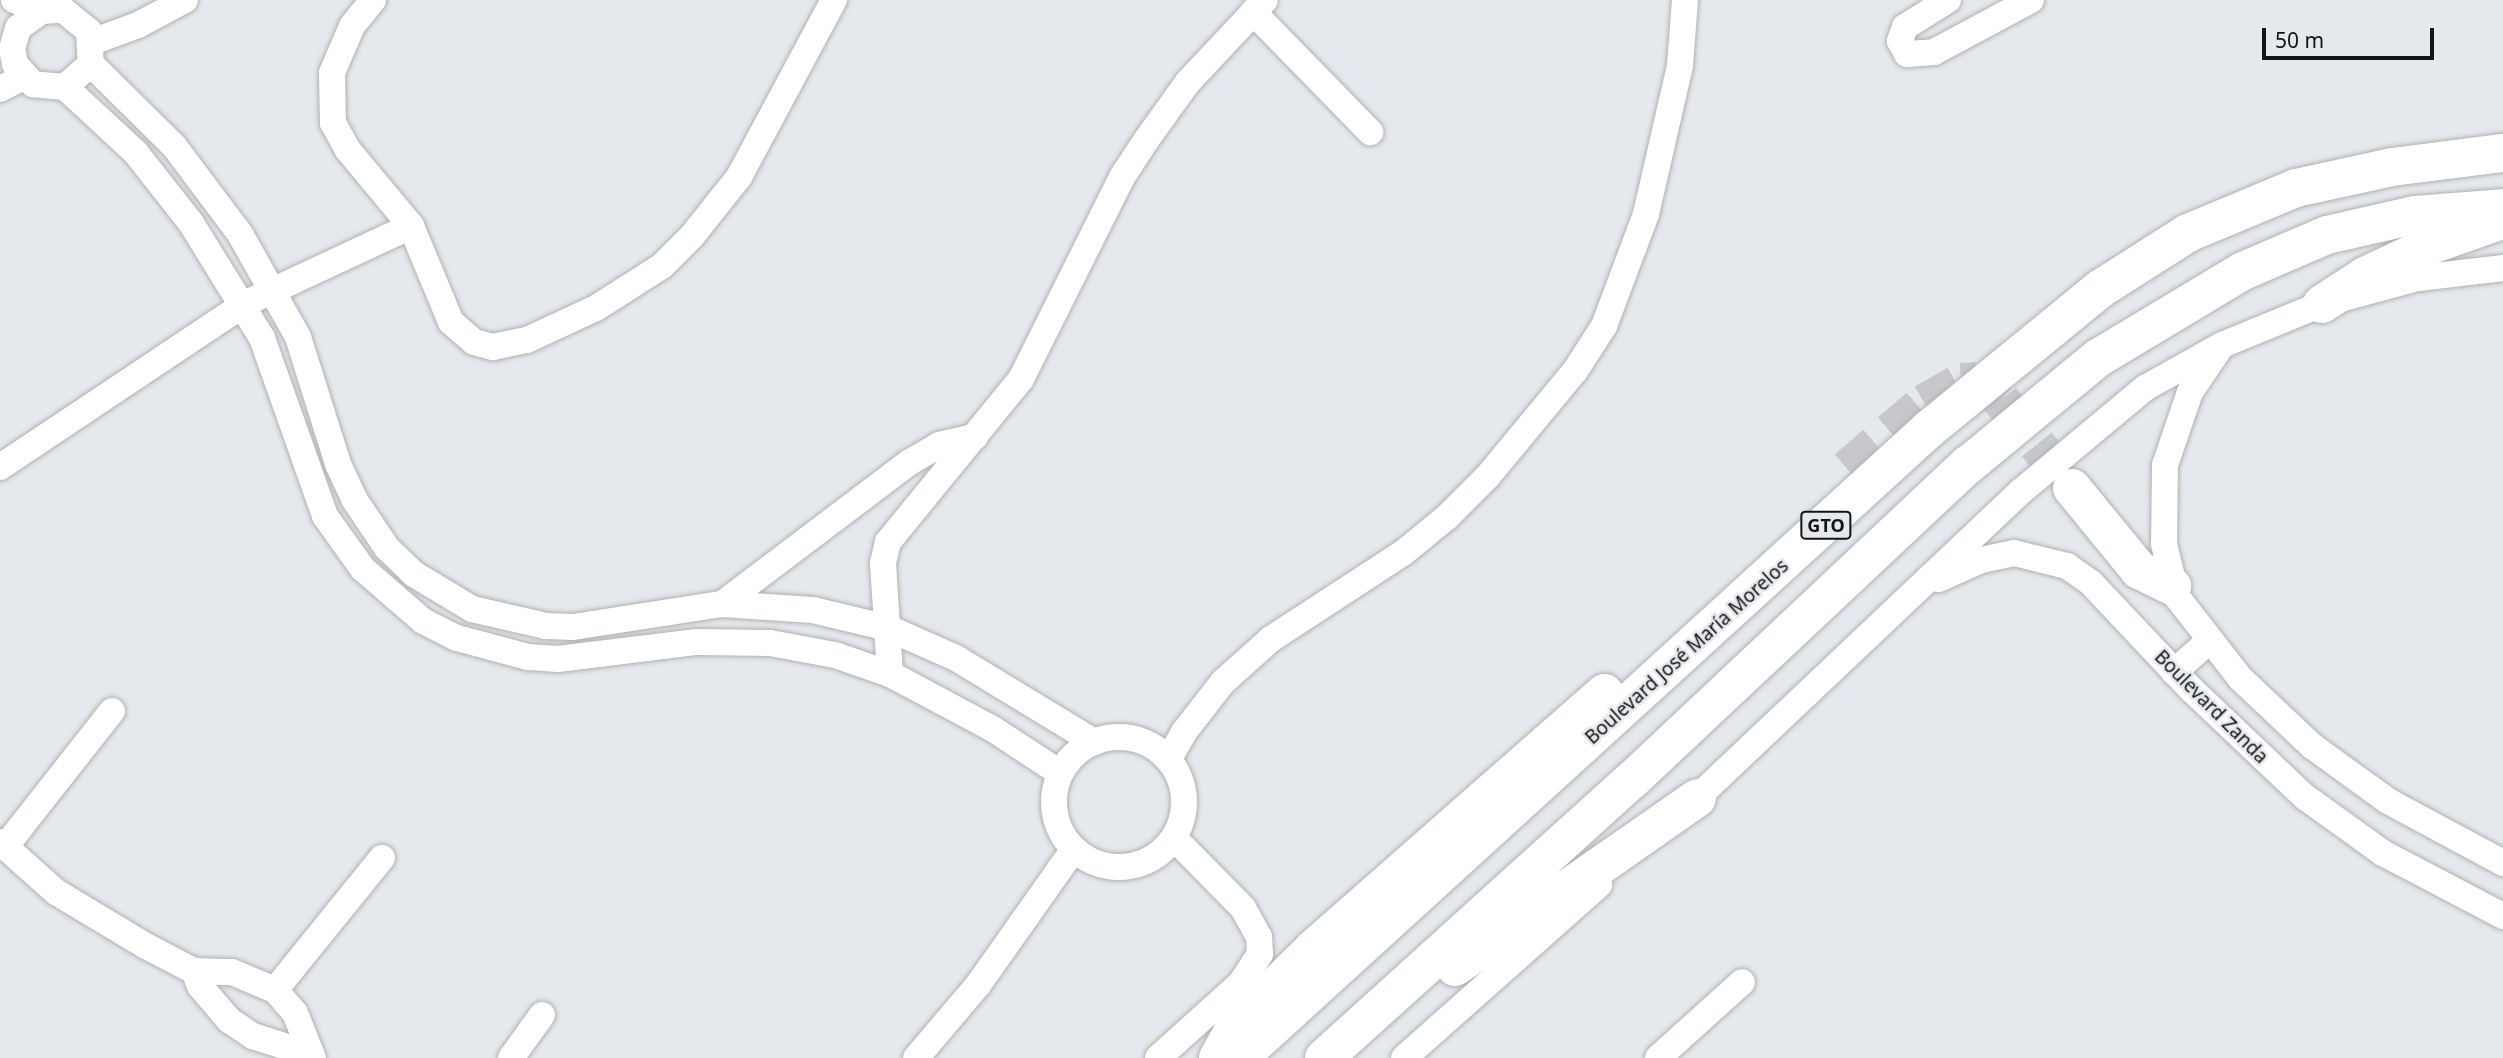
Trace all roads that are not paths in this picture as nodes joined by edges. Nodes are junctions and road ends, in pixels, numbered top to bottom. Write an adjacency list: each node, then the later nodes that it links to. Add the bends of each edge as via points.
1 (14, 0): 10 (street)
2 (85, 0): 10 (street)
3 (185, 0): 12 (street)
4 (373, 0): 20 (street, via 352,26 332,73 333,123 348,150)
5 (834, 0): 20 (street, via 739,177 662,266 596,308 527,340 482,346 461,333 446,314)
6 (1685, 0): 43 (street, via 1678,76 1646,214 1604,326 1575,371 1488,476 1447,517 1395,559 1271,639 1223,682)
7 (1948, 0): 8 (street, via 1905,27 1900,41 1907,54 1934,52)
8 (2031, 0)
9 (1259, 6): 16 (street); 26 (street, via 1188,82 1122,177 1032,359 1008,398)
10 (47, 10): 11 (street); 12 (street, via 82,22)
11 (7, 38): 13 (street)
12 (92, 53): 14 (street); 22 (street, via 174,146)
13 (24, 77): 14 (street, via 43,88); 15 (street)
14 (65, 87): 23 (street, via 85,101 160,181)
15 (0, 89)
16 (1370, 132)
17 (2503, 153): 61 (main road, Boulevard José María Morelos / GTO, via 2392,167 2295,188 2188,233 2100,289 1929,429)
18 (2503, 208): 62 (main road, GTO, via 2414,215 2314,240 2244,271 2098,358 1968,465 1632,780)
19 (2503, 220): 24 (main road, via 2431,245 2365,276)
20 (411, 226): 22 (street)
21 (2503, 268): 24 (street, via 2418,278)
22 (275, 289): 23 (street); 33 (street, via 298,337 338,464 367,522 414,574 472,609)
23 (244, 304): 27 (street); 36 (street, via 262,338 326,516 363,569 424,621 457,638)
24 (2322, 304): 25 (street)
25 (2222, 345): 30 (street, via 2190,392 2165,465 2162,512); 31 (street, via 2144,388 2091,430)
26 (975, 437): 32 (street, via 939,445 910,462); 34 (street, via 888,542 883,563)
27 (0, 467)
28 (1847, 468): 60 (main road, via 1642,660 1313,949 1236,1026)
29 (2072, 488): 30 (main road, via 2139,570)
30 (2172, 586): 35 (street)
31 (1916, 591): 37 (street, Boulevard Zanda, via 1981,560 2014,553 2047,558 2091,583); 45 (street)
32 (722, 604): 33 (street, via 573,627); 34 (street, via 813,610)
33 (509, 620): 36 (street)
34 (888, 628): 38 (street); 39 (street, via 956,658)
35 (2209, 641): 37 (street); 50 (street, via 2240,678 2333,763 2388,801)
36 (503, 652): 38 (street, via 558,659 664,645 770,643 835,654)
37 (2174, 672): 51 (street, Boulevard Zanda, via 2272,768 2345,827 2383,853)
38 (890, 674): 41 (street)
39 (1020, 694): 41 (street); 42 (street)
40 (112, 711): 47 (street)
41 (993, 729): 44 (street)
42 (1094, 742): 43 (street, via 1135,739); 44 (street, via 1076,752)
43 (1169, 760): 46 (street, via 1185,798)
44 (1060, 773): 48 (street, via 1054,811)
45 (1697, 798): 62 (main road); 63 (street)
46 (1174, 838): 48 (street, via 1158,855 1115,867 1093,862); 59 (street, via 1243,908 1260,945 1258,961 1246,978)
47 (3, 844): 52 (street, via 83,910)
48 (1074, 849): 58 (street, via 978,985)
49 (382, 858): 54 (street)
50 (2503, 863)
51 (2503, 916)
52 (194, 971): 54 (street, via 232,972); 56 (street, via 200,986 229,1020 253,1036)
53 (1742, 982): 64 (street)
54 (275, 990): 56 (street, via 295,1013)
55 (542, 1015): 57 (street)
56 (311, 1056)
57 (511, 1058)
58 (916, 1058)
59 (1158, 1058)
60 (1217, 1058)
61 (1240, 1058)
62 (1324, 1058)
63 (1404, 1058)
64 (1658, 1058)

